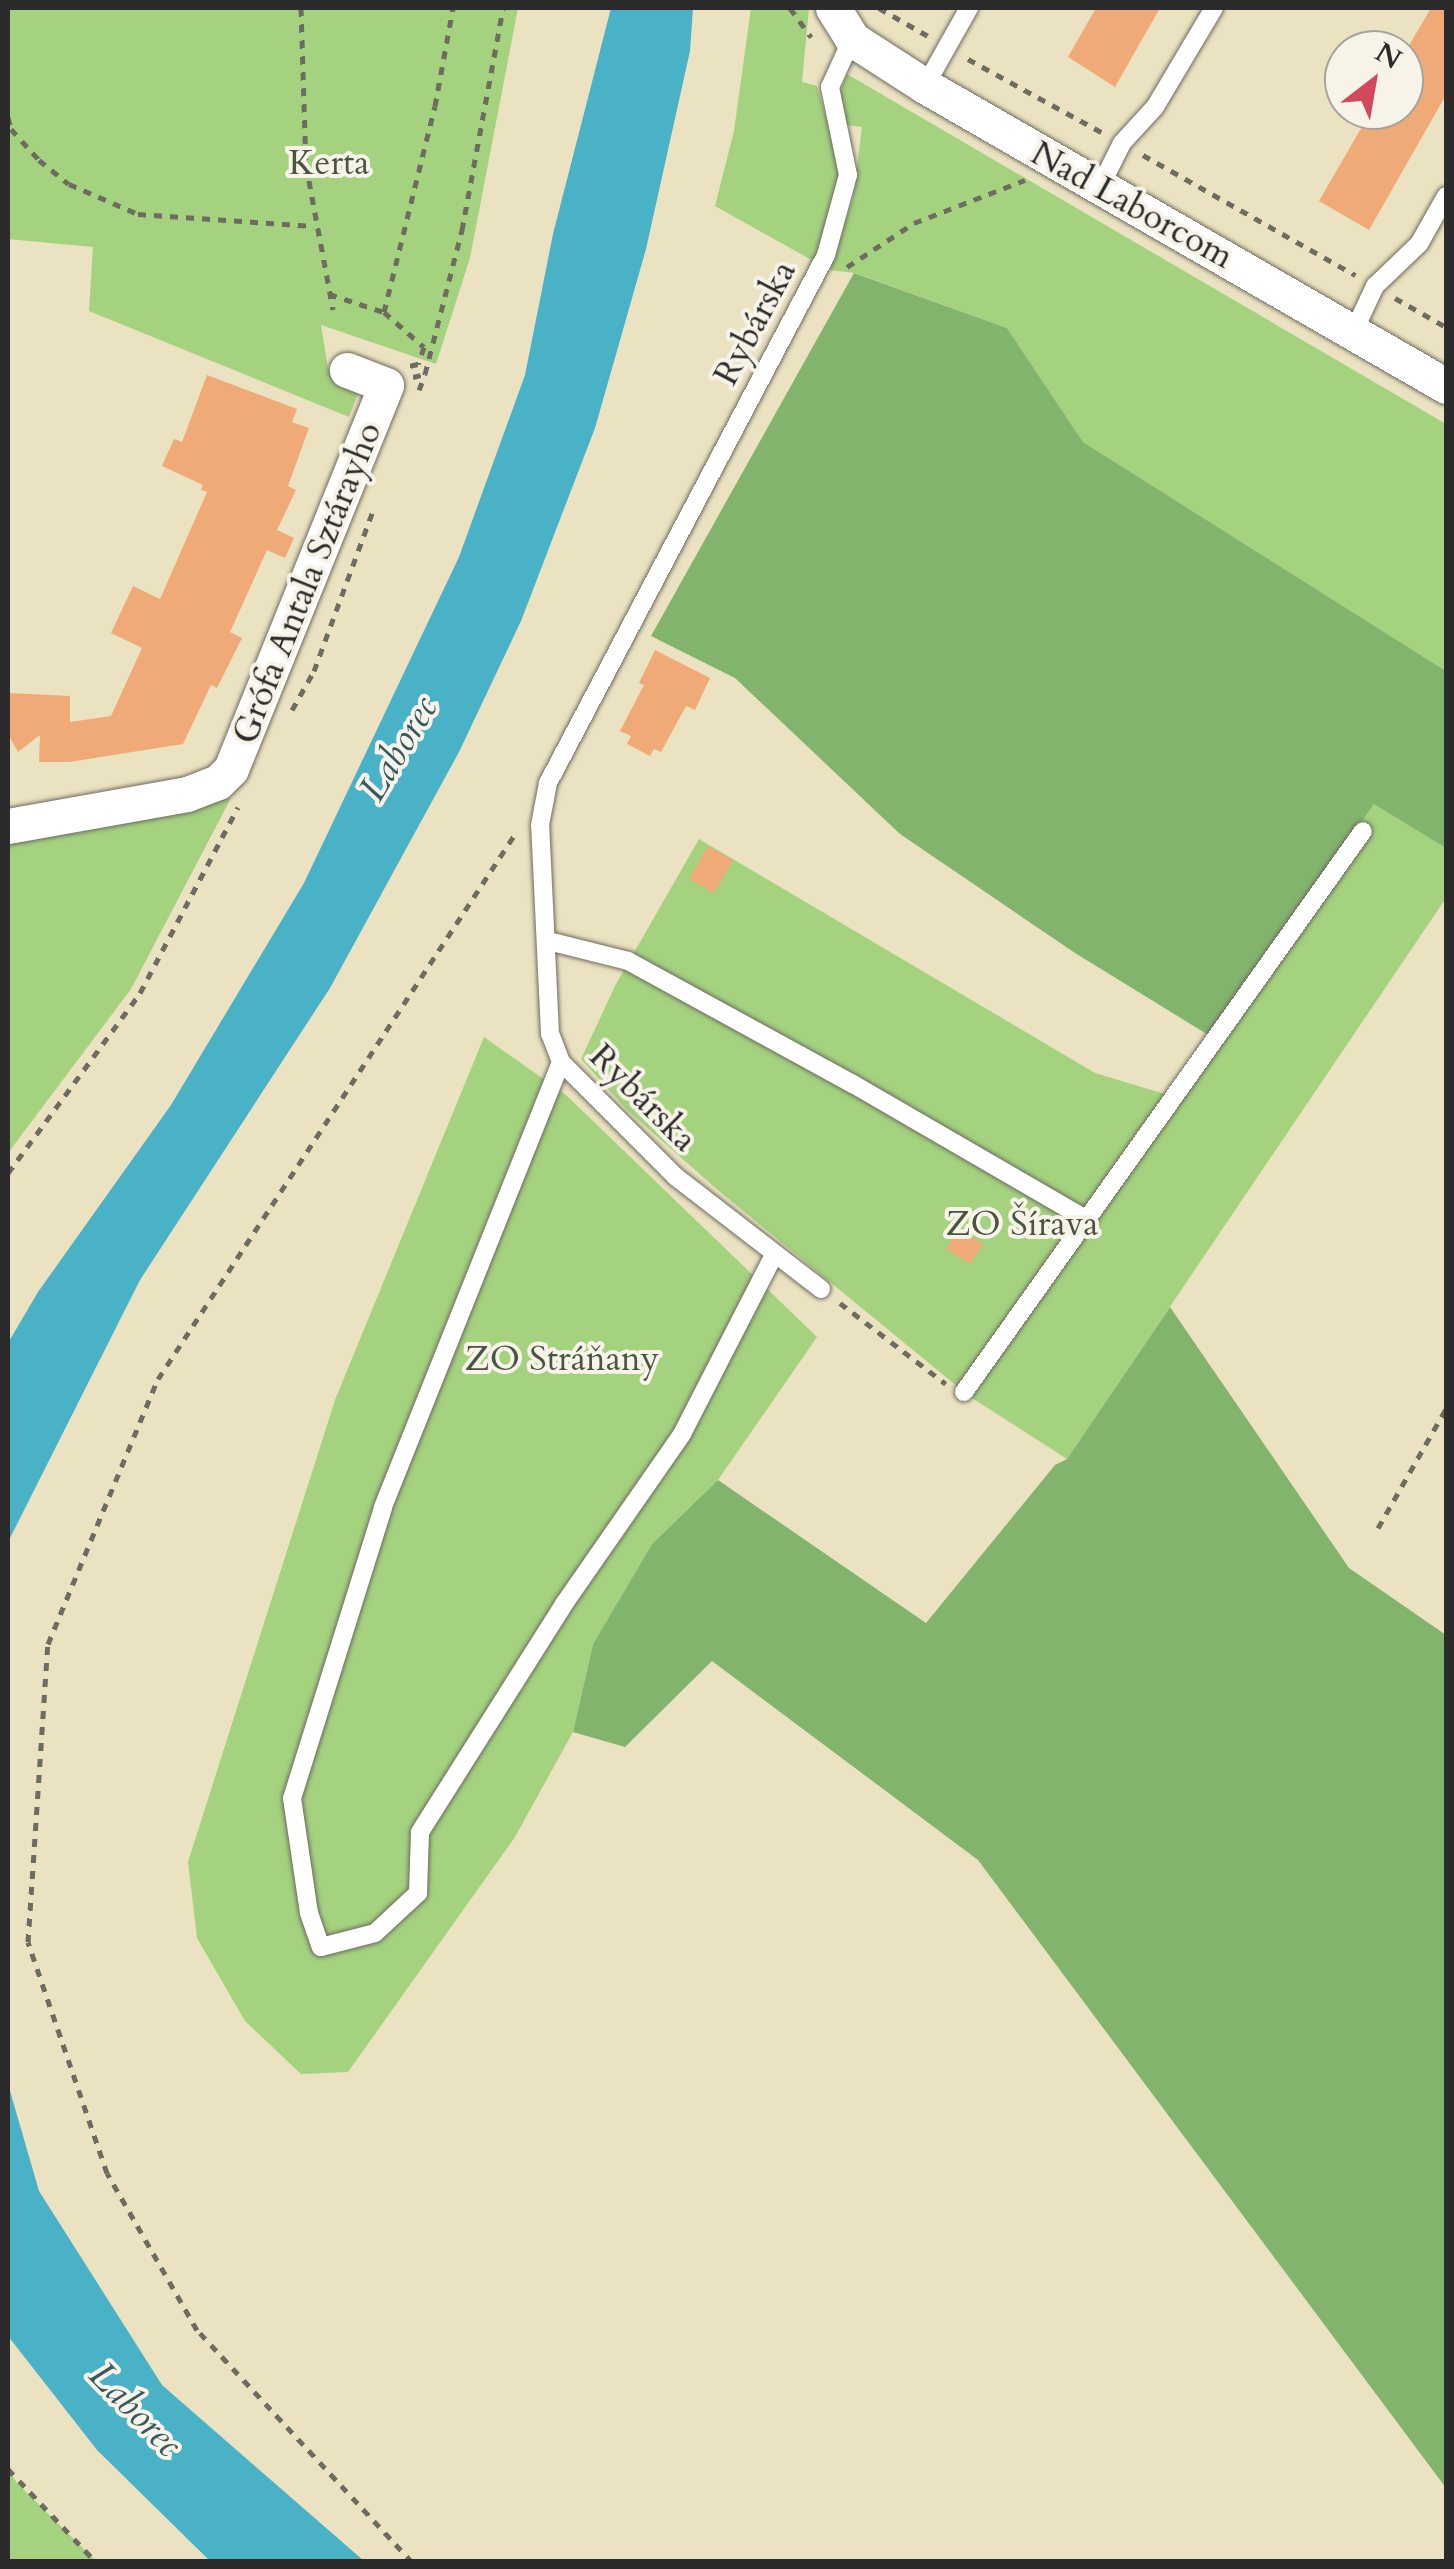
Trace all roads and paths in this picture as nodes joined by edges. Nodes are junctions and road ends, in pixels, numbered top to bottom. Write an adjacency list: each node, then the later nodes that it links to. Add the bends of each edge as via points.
1 (302, 8): 16 (path, via 300,85)
2 (453, 8): 21 (path)
3 (503, 8): 25 (path, via 462,230 425,374)
4 (833, 8): 8 (street, Nad Laborcom)
5 (878, 8): 9 (path)
6 (970, 8): 9 (lane)
7 (1214, 8): 12 (lane, via 1155,107)
8 (852, 39): 10 (street, Nad Laborcom); 18 (lane, Rybárska, via 828,97 847,185)
9 (946, 46): 10 (lane); 12 (path)
10 (925, 86): 14 (street, Nad Laborcom)
11 (8, 117): 16 (path, via 40,160 69,184 138,214)
12 (1122, 143): 14 (lane); 17 (path)
13 (1032, 178): 18 (path, via 914,223)
14 (1099, 189): 23 (street, Nad Laborcom)
15 (1446, 196): 17 (lane, via 1418,244)
16 (314, 226): 19 (path)
17 (1375, 286): 22 (path); 23 (lane)
18 (812, 291): 27 (lane, Rybárska)
19 (329, 294): 20 (path); 21 (path)
20 (332, 309)
21 (384, 312): 25 (path, via 424,347 418,364 395,368)
22 (1446, 327)
23 (1354, 332): 26 (street, Nad Laborcom)
24 (347, 370): 25 (street, Grófa Antala Sztárayho)
25 (386, 385): 28 (street, Grófa Antala Sztárayho, via 231,769 187,794)
26 (1446, 386)
27 (548, 783): 30 (lane, Rybárska, via 540,825); 40 (path, via 158,1379 48,1644 28,1942 107,2173 197,2330)
28 (8, 826)
29 (1363, 831): 32 (lane)
30 (548, 941): 31 (lane, Rybárska, via 550,1034); 32 (lane, via 628,961)
31 (561, 1062): 33 (lane, Rybárska, via 648,1152); 33 (lane, via 383,1508 292,1798 321,1947 375,1933 418,1893 420,1832 564,1604 682,1434)
32 (1088, 1220): 35 (lane)
33 (774, 1255): 34 (lane, Rybárska)
34 (821, 1289): 35 (path)
35 (964, 1392)
36 (1446, 1409): 37 (path)
37 (1378, 1528)
38 (8, 2469): 39 (path)
39 (96, 2562)
40 (412, 2562)

